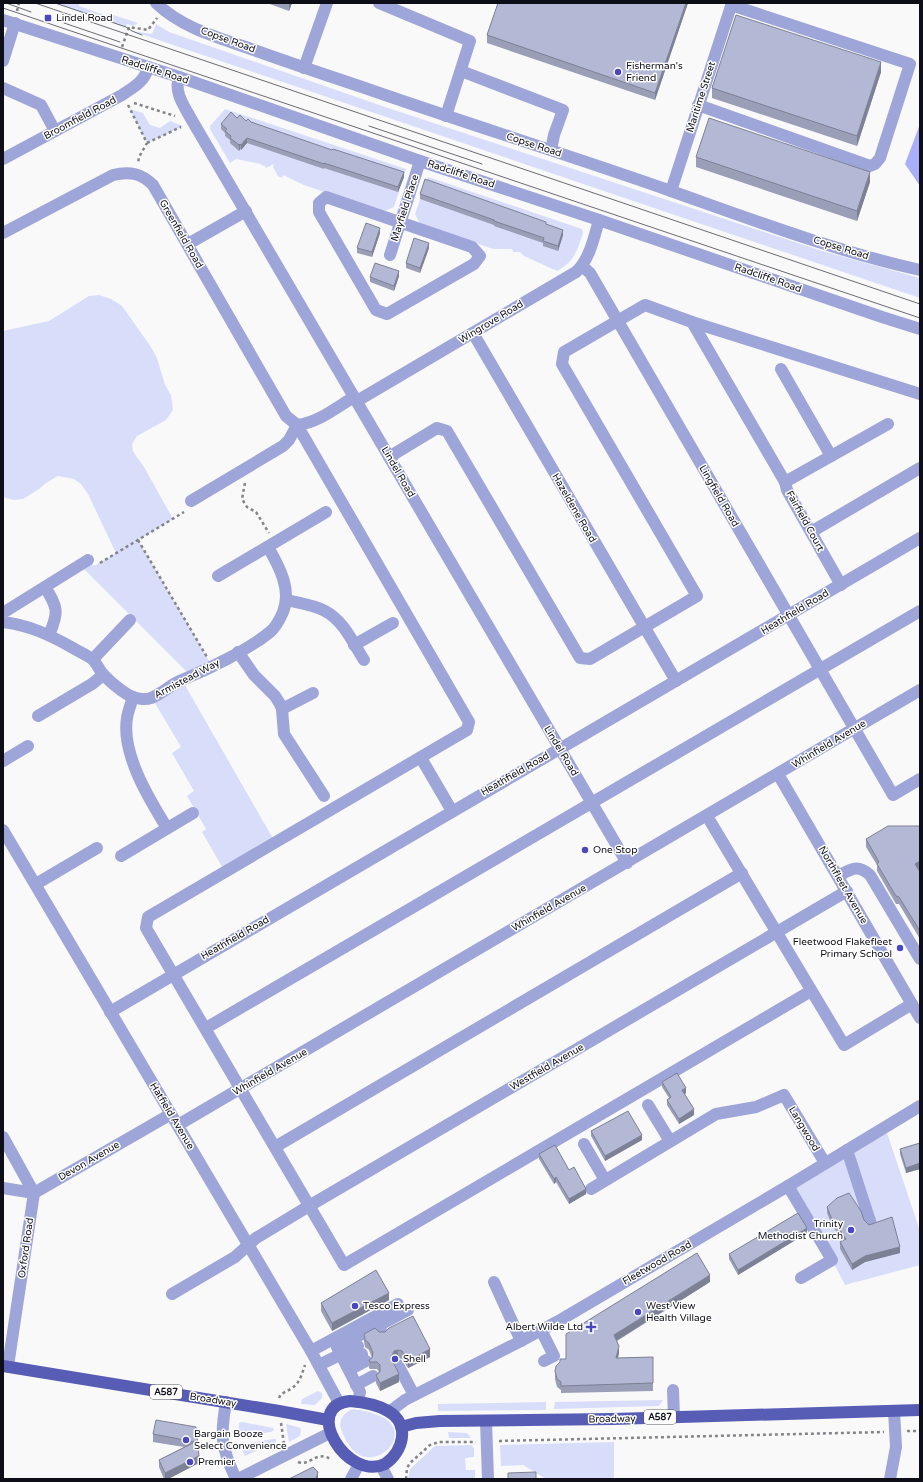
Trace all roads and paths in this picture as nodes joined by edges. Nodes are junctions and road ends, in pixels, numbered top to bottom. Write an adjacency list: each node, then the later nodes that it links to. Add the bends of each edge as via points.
1 (327, 3): 9 (street)
2 (379, 3): 10 (street, via 470,41)
3 (732, 4): 13 (street, Maritime Street); 13 (street, via 910,64 880,158 870,166)
4 (160, 7): 6 (path, via 148,30 129,27); 9 (street, Copse Road, via 190,27)
5 (9, 21): 7 (street); 8 (street, Radcliffe Road)
6 (121, 50)
7 (3, 61)
8 (148, 68): 11 (street, Radcliffe Road); 16 (street, Broomfield Road, via 138,85)
9 (304, 68): 14 (street, Copse Road)
10 (461, 71): 14 (street); 18 (street, via 563,110)
11 (180, 77): 15 (street, Lindel Road, via 177,85 179,98); 20 (street, Radcliffe Road)
12 (3, 88): 16 (street, via 41,105)
13 (698, 105): 22 (street, Maritime Street)
14 (446, 116): 18 (street, Copse Road)
15 (192, 121): 17 (path); 17 (path, via 125,100); 23 (street, Lindel Road)
16 (55, 131): 19 (street, Broomfield Road)
17 (147, 143): 21 (path, via 139,157)
18 (551, 150): 22 (street, Copse Road)
19 (3, 159)
20 (420, 161): 24 (street, Radcliffe Road); 25 (street, Mayfield Place)
21 (135, 174): 26 (street, via 121,173 106,178); 27 (street, Greenfield Road, via 146,178 152,185)
22 (671, 191): 30 (street, Copse Road, via 763,224 888,263)
23 (246, 211): 27 (street); 37 (street, Lindel Road)
24 (599, 220): 29 (street); 33 (street, Radcliffe Road)
25 (401, 222): 25 (street, via 326,197 319,203 319,212 376,310 387,314 474,264 480,256 472,247); 28 (street, Mayfield Place)
26 (3, 233)
27 (188, 244): 39 (street, Greenfield Road, via 286,416)
28 (390, 255)
29 (582, 266): 31 (street, Lingfield Road, via 590,273); 34 (street, Wingrove Road)
30 (920, 270)
31 (618, 321): 32 (street, via 645,305); 58 (street, Lingfield Road); 61 (street, via 564,352 562,364 697,596)
32 (692, 322): 36 (street); 44 (street)
33 (920, 329)
34 (473, 333): 37 (street, Wingrove Road); 61 (street, Hazeldene Road)
35 (781, 369): 41 (street)
36 (920, 394)
37 (355, 399): 39 (street, via 314,420); 40 (street, Lindel Road)
38 (888, 424): 41 (street, Fairfield Court)
39 (297, 425): 42 (street, via 283,446); 79 (street, Greenfield Road, via 469,722 467,730)
40 (389, 456): 61 (street, via 437,428 447,431 580,658 590,659); 78 (street, Lindel Road)
41 (831, 456): 44 (street, Fairfield Court)
42 (247, 468): 45 (street); 50 (path, via 242,499 247,507 256,512)
43 (920, 468): 47 (street)
44 (785, 482): 47 (street, Fairfield Court)
45 (191, 501): 49 (path, via 193,506)
46 (326, 512): 50 (street)
47 (811, 532): 53 (street, Fairfield Court)
48 (920, 538): 53 (street, Heathfield Road)
49 (138, 540): 51 (path, via 94,566); 67 (path)
50 (271, 545): 52 (street); 55 (street, Armistead Way, via 285,586)
51 (88, 560): 54 (street)
52 (218, 576)
53 (841, 584): 58 (street, Heathfield Road)
54 (45, 587): 57 (street); 62 (street, via 57,610)
55 (286, 600): 63 (street, via 315,607 333,616); 64 (street, Armistead Way, via 284,612 271,631)
56 (920, 611): 68 (street)
57 (4, 616): 62 (street)
58 (789, 616): 68 (street, Lingfield Road); 70 (street, Heathfield Road)
59 (130, 620): 65 (street)
60 (393, 623): 63 (street)
61 (644, 627): 70 (street, Hazeldene Road)
62 (50, 635): 65 (street)
63 (354, 645): 66 (street)
64 (238, 652): 67 (street, Armistead Way); 74 (street, via 254,675 275,696)
65 (93, 659): 69 (street)
66 (364, 660)
67 (212, 666): 73 (street, Armistead Way, via 152,698)
68 (820, 668): 76 (street, Lingfield Road); 84 (street)
69 (103, 675): 73 (street); 75 (street)
70 (676, 681): 78 (street, Heathfield Road)
71 (920, 690): 76 (street, Whinfield Avenue)
72 (313, 693): 74 (street)
73 (133, 697): 88 (street, via 126,719 134,765)
74 (282, 709): 83 (street, via 284,734)
75 (38, 716)
76 (855, 728): 81 (street, Whinfield Avenue); 82 (street, Lingfield Road, via 893,795)
77 (28, 746): 80 (street)
78 (560, 748): 84 (street, Lindel Road); 85 (street, Heathfield Road)
79 (421, 758): 85 (street); 99 (street, Greenfield Road, via 148,917 146,928)
80 (3, 762)
81 (778, 774): 87 (street, Whinfield Avenue); 94 (street, Northfleet Avenue)
82 (920, 779)
83 (324, 796)
84 (592, 802): 92 (street, Lindel Road); 104 (street)
85 (452, 811): 99 (street, Heathfield Road)
86 (192, 813): 88 (street)
87 (707, 816): 92 (street, Whinfield Avenue); 93 (street)
88 (167, 828): 91 (street)
89 (3, 830): 95 (street, Hatfield Avenue)
90 (97, 848): 95 (street)
91 (121, 856)
92 (626, 863): 105 (street, Whinfield Avenue)
93 (742, 873): 97 (street); 113 (street)
94 (838, 876): 96 (street, Northfleet Avenue); 98 (street, via 855,868 863,869 870,875)
95 (36, 884): 102 (street, Hatfield Avenue)
96 (846, 891): 97 (street, Westfield Avenue); 101 (street, Northfleet Avenue)
97 (777, 932): 100 (street); 121 (street, Westfield Avenue)
98 (920, 959)
99 (173, 975): 102 (street, Heathfield Road); 104 (street, Greenfield Road)
100 (812, 991): 101 (street, via 844,1045); 121 (street, Greenfield Road, via 344,1265)
101 (912, 1004): 103 (street, Northfleet Avenue)
102 (110, 1012): 108 (street, Hatfield Avenue)
103 (920, 1018)
104 (206, 1028): 105 (street, Greenfield Road)
105 (241, 1089): 109 (street, Whinfield Avenue); 113 (street, Greenfield Road)
106 (648, 1105): 111 (street)
107 (920, 1106): 114 (street, Fleetwood Road)
108 (172, 1114): 109 (street, Hatfield Avenue); 120 (street, Devon Avenue)
109 (178, 1125): 123 (street, Hatfield Avenue)
110 (3, 1137): 120 (street)
111 (670, 1141): 115 (street, Langwood, via 716,1114 756,1107 784,1095); 116 (street)
112 (584, 1144): 116 (street)
113 (275, 1148): 121 (street, Greenfield Road)
114 (847, 1150): 115 (street, Fleetwood Road); 122 (street)
115 (825, 1163): 117 (street, Fleetwood Road)
116 (605, 1180): 119 (street)
117 (788, 1186): 124 (street, via 832,1260); 127 (street, Fleetwood Road)
118 (3, 1188): 120 (street)
119 (591, 1189)
120 (34, 1194): 133 (street, Oxford Road)
121 (309, 1206): 123 (street, Westfield Avenue)
122 (871, 1224)
123 (248, 1245): 126 (street, Westfield Avenue, via 235,1257); 129 (street, Hatfield Avenue)
124 (801, 1278)
125 (494, 1282): 128 (street)
126 (172, 1294)
127 (541, 1330): 128 (street, Fleetwood Road); 130 (street, via 554,1356)
128 (521, 1341): 137 (street, Fleetwood Road)
129 (311, 1351): 131 (street, Hatfield Avenue); 135 (street, via 403,1307 381,1333 337,1347)
130 (544, 1361)
131 (319, 1365): 135 (street); 139 (street, Hatfield Avenue)
132 (367, 1365): 135 (street); 135 (street); 135 (street)
133 (6, 1366): 138 (main road, Broadway / A587)
134 (398, 1370): 137 (street)
135 (352, 1377): 139 (main road, via 350,1401); 142 (main road)
136 (673, 1390): 143 (street)
137 (414, 1395): 142 (street, Fleetwood Road)
138 (226, 1402): 144 (main road, Broadway / A587); 155 (street, via 222,1422 222,1443 226,1458)
139 (339, 1403): 144 (main road, via 332,1409)
140 (920, 1410): 141 (main road, Broadway / A587)
141 (894, 1411): 143 (main road, Broadway / A587); 148 (street)
142 (389, 1412): 146 (main road)
143 (674, 1417): 145 (main road, Broadway / A587)
144 (328, 1420): 149 (main road)
145 (486, 1421): 146 (main road, Broadway / A587, via 440,1421); 150 (street)
146 (401, 1427): 154 (main road, via 402,1443 399,1449)
147 (920, 1431): 148 (path)
148 (895, 1432): 150 (path); 160 (street, via 896,1447)
149 (330, 1433): 151 (street); 153 (main road, via 346,1458)
150 (486, 1441): 158 (path, via 434,1443 410,1463); 159 (street)
151 (293, 1452): 152 (path, via 300,1464 318,1456 327,1456); 155 (street)
152 (335, 1462)
153 (358, 1466): 154 (main road); 156 (street)
154 (380, 1466): 157 (street)
155 (237, 1479)
156 (350, 1479)
157 (388, 1479)
158 (406, 1479)
159 (488, 1479)
160 (890, 1479)

